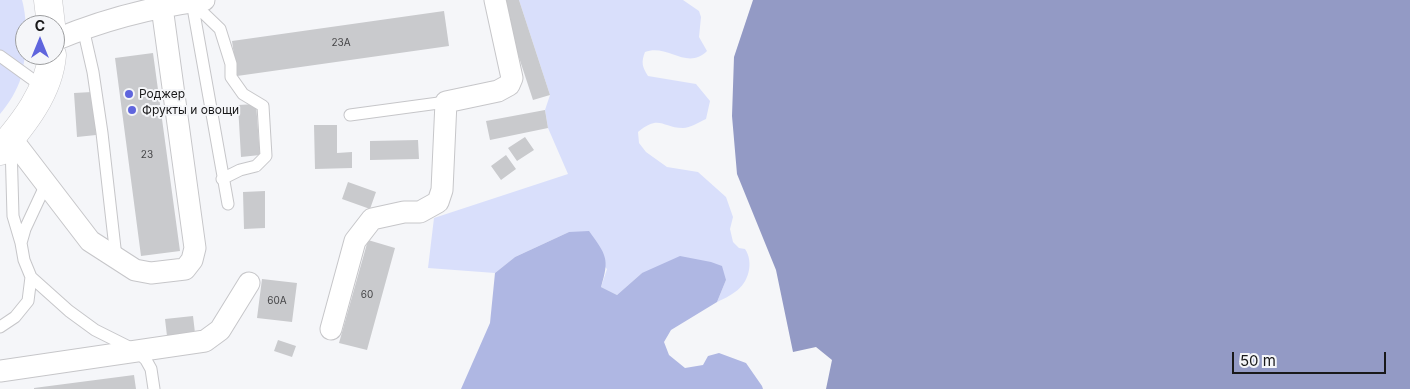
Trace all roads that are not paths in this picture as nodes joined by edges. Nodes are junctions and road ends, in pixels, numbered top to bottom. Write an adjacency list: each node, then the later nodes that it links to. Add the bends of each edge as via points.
1 (48, 0): 5 (main road)
2 (495, 0): 11 (street, via 512,78 509,85 498,91)
3 (198, 1): 4 (street); 14 (lane); 14 (lane, via 220,29 231,77 243,94 263,106 266,156 256,166)
4 (161, 4): 6 (street); 18 (street, via 195,248 185,269 151,274 134,270)
5 (50, 15)
6 (84, 28): 7 (street); 18 (lane, via 102,132)
7 (65, 36)
8 (0, 56): 10 (lane)
9 (51, 65): 10 (main road)
10 (43, 87): 13 (main road, via 32,111)
11 (446, 102): 12 (lane); 22 (street, via 442,190 438,202 420,212 372,219 355,241)
12 (350, 115)
13 (6, 145): 15 (street); 17 (lane, via 12,216)
14 (222, 179): 16 (lane)
15 (46, 184): 17 (lane); 18 (street, via 90,241)
16 (228, 204)
17 (21, 244): 19 (lane)
18 (116, 258)
19 (31, 276): 21 (lane, via 28,301); 23 (lane, via 95,330)
20 (249, 283): 23 (street, via 220,330 205,341)
21 (0, 327)
22 (330, 329)
23 (137, 351): 24 (street); 25 (lane, via 151,369)
24 (0, 371)
25 (154, 389)

